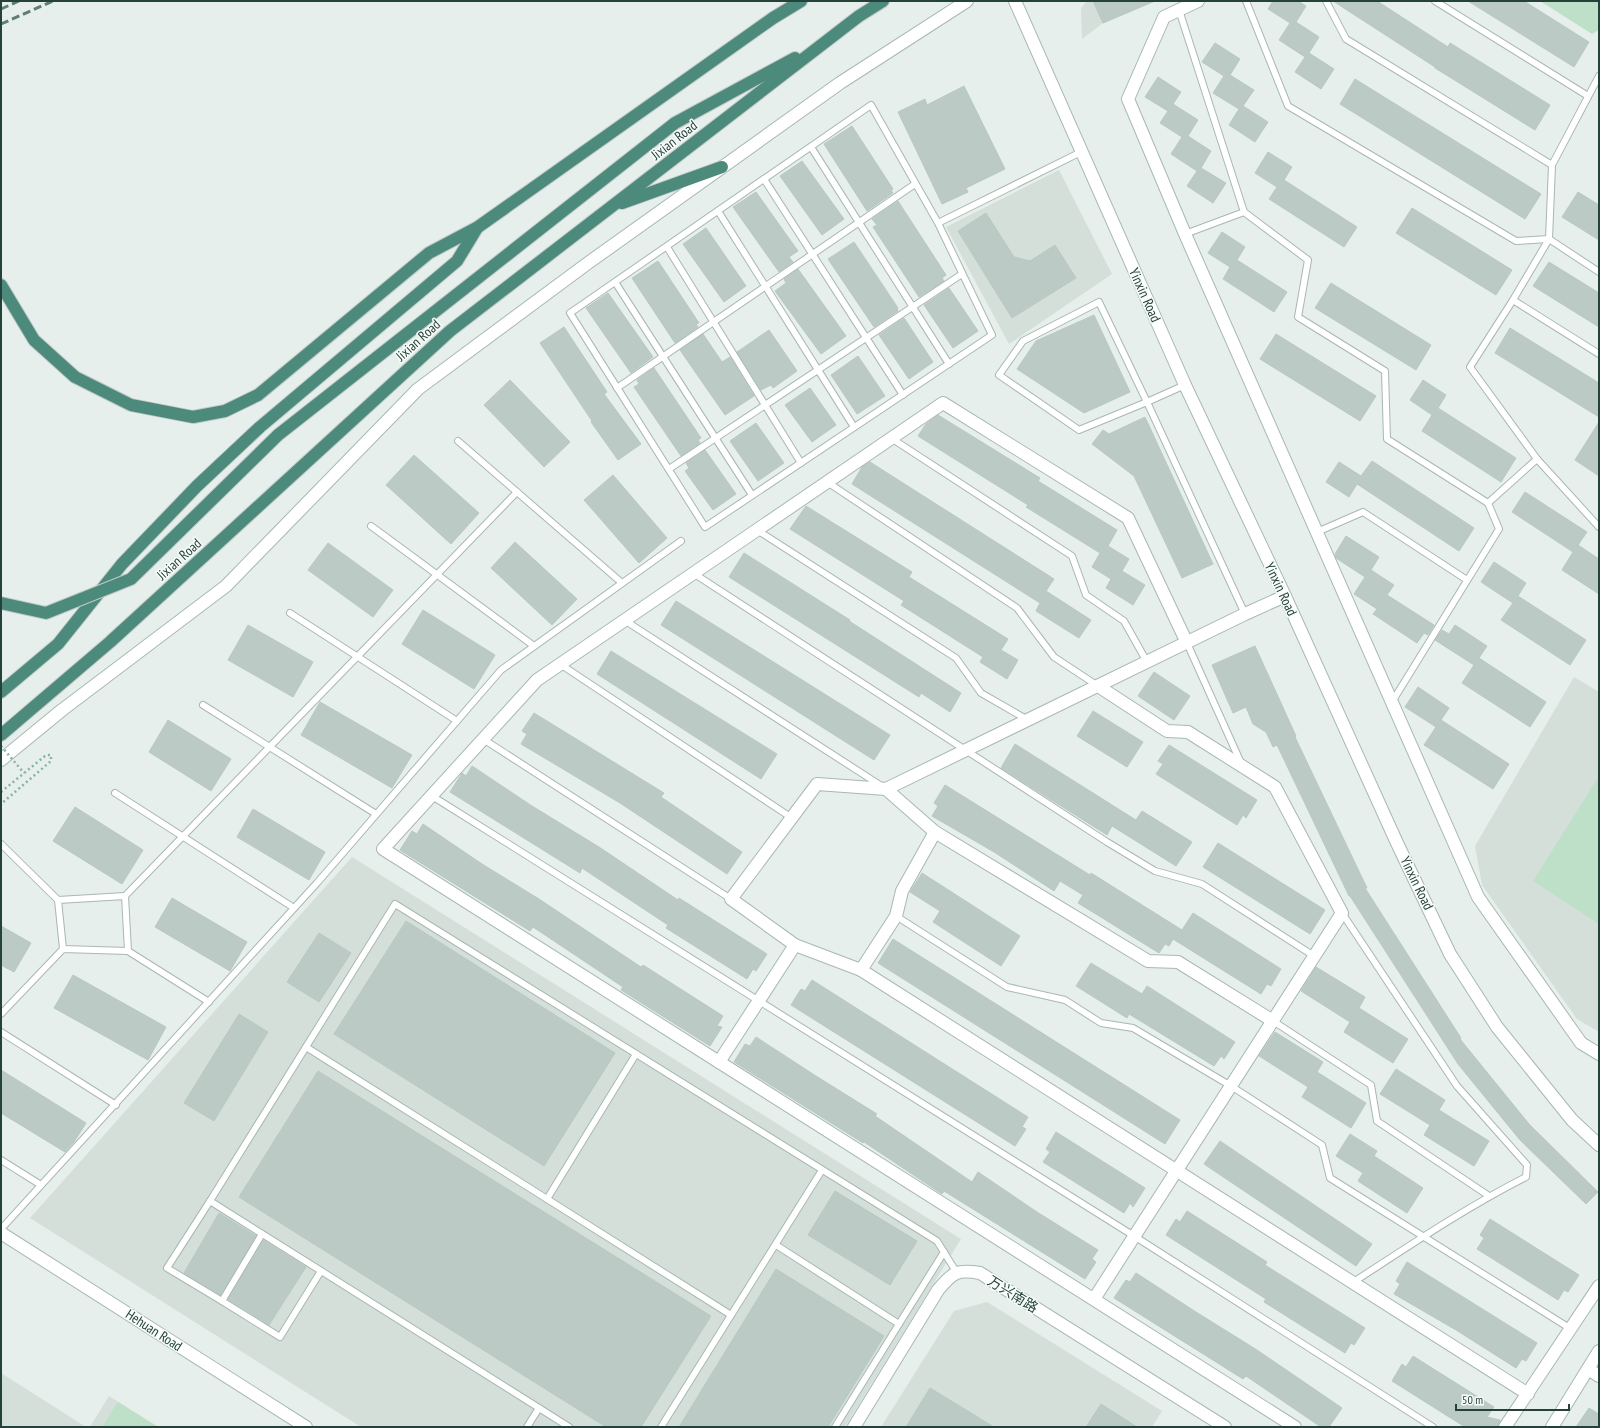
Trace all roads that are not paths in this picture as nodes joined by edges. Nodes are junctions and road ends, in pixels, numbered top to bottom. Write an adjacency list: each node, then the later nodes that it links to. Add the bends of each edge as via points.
1 (802, 1): 24 (highway, via 773,18)
2 (883, 1): 10 (highway, Jixian Road)
3 (967, 1): 16 (street, via 840,83)
4 (1015, 1): 14 (street, Yinxin Road)
5 (1198, 1): 9 (street)
6 (1246, 1): 26 (lane, via 1288,106 1516,241)
7 (1326, 1): 15 (lane, via 1346,39)
8 (1435, 1): 12 (lane)
9 (1179, 10): 21 (lane); 25 (street, via 1164,17 1128,98)
10 (828, 41): 19 (highway, Jixian Road); 68 (highway, bridge, via 675,123 278,435 131,579 46,613)
11 (1599, 76): 12 (lane)
12 (1588, 96): 15 (lane)
13 (811, 147): 17 (lane); 18 (lane, via 871,105); 22 (lane)
14 (1081, 152): 23 (lane); 42 (street, Yinxin Road)
15 (1552, 165): 26 (lane)
16 (722, 167): 19 (highway); 87 (street, via 418,389 226,586 62,710)
17 (764, 179): 20 (lane); 28 (lane)
18 (915, 184): 22 (lane); 23 (lane)
19 (611, 207): 83 (highway, Jixian Road, via 450,331 116,637)
20 (718, 211): 27 (lane); 33 (lane)
21 (1244, 212): 25 (lane); 57 (lane, via 1308,260 1298,317 1385,371 1387,439)
22 (859, 222): 28 (lane); 35 (lane)
23 (938, 223): 30 (lane)
24 (478, 227): 32 (highway, via 429,253 258,395 225,411 193,417 131,405 75,377 34,340); 78 (highway, bridge, via 457,261 260,427 197,486 122,564 58,644)
25 (1185, 234): 61 (street)
26 (1549, 238): 29 (lane); 34 (lane)
27 (666, 247): 31 (lane); 36 (lane)
28 (812, 254): 33 (lane); 37 (lane)
29 (1599, 272)
30 (962, 274): 35 (lane); 40 (lane, via 992,335)
31 (615, 282): 39 (lane); 43 (lane, via 570,313)
32 (1, 285)
33 (765, 287): 36 (lane); 41 (lane)
34 (1513, 300): 38 (lane); 51 (lane, via 1470,367)
35 (912, 307): 37 (lane); 40 (lane)
36 (714, 322): 39 (lane); 46 (lane)
37 (866, 338): 41 (lane); 44 (lane)
38 (1599, 354)
39 (663, 356): 43 (lane); 48 (lane)
40 (949, 364): 44 (lane)
41 (818, 370): 46 (lane); 47 (lane)
42 (1185, 385): 45 (lane); 67 (street, Yinxin Road)
43 (617, 388): 53 (lane)
44 (903, 395): 47 (lane)
45 (1147, 402): 45 (lane, via 1079,430 999,375 1023,341 1099,302); 70 (lane)
46 (765, 405): 48 (lane); 52 (lane)
47 (854, 428): 52 (lane)
48 (715, 438): 53 (lane); 56 (lane)
49 (891, 438): 54 (street); 72 (street, via 943,403 1128,518); 75 (lane, via 1072,556 1086,595 1124,621)
50 (458, 441): 55 (lane)
51 (1537, 459): 57 (lane); 59 (lane)
52 (801, 463): 56 (lane)
53 (668, 469): 56 (lane, via 705,527)
54 (827, 482): 60 (street); 77 (lane, via 1017,608 1054,657)
55 (517, 492): 64 (lane); 66 (lane)
56 (752, 495)
57 (1488, 504): 65 (lane, via 1499,529)
58 (371, 526): 64 (lane)
59 (1599, 527)
60 (757, 529): 63 (street); 81 (lane, via 956,658 981,693)
61 (1317, 532): 65 (lane, via 1363,512); 79 (street)
62 (681, 541): 66 (lane)
63 (693, 573): 71 (street); 86 (lane)
64 (437, 574): 73 (lane); 74 (lane)
65 (1467, 580): 79 (lane)
66 (622, 583): 73 (lane)
67 (1285, 596): 70 (street); 119 (street, Yinxin Road, via 1450,954 1496,1027 1572,1120)
68 (1, 603)
69 (290, 614): 74 (lane)
70 (1245, 614): 72 (street)
71 (624, 620): 76 (street); 89 (lane)
72 (1187, 642): 75 (street); 88 (lane)
73 (534, 646): 82 (lane, via 501,670)
74 (357, 656): 82 (lane); 85 (lane)
75 (1147, 662): 77 (street)
76 (560, 664): 84 (street, via 537,680); 93 (lane)
77 (1098, 686): 81 (street); 88 (street, via 1168,731 1188,732)
78 (1, 692)
79 (1392, 702): 115 (street, via 1478,897 1581,1043)
80 (203, 705): 85 (lane)
81 (1028, 720): 86 (street)
82 (457, 721): 92 (lane)
83 (4, 734)
84 (483, 739): 91 (street); 98 (lane)
85 (269, 747): 92 (lane); 95 (lane)
86 (966, 750): 89 (street); 106 (lane, via 1155,871 1202,884)
87 (1, 760)
88 (1242, 766): 101 (street, via 1275,787)
89 (886, 789): 93 (street, via 817,784); 94 (street)
90 (115, 793): 95 (lane)
91 (432, 796): 109 (lane); 116 (street, via 383,849)
92 (376, 814): 100 (lane)
93 (792, 818): 98 (street)
94 (935, 832): 102 (street, via 902,891); 111 (street, via 1148,961 1178,962)
95 (183, 836): 97 (lane); 100 (lane)
96 (1, 844): 99 (lane)
97 (125, 896): 99 (lane); 105 (lane)
98 (731, 899): 103 (street)
99 (58, 900): 104 (lane)
100 (294, 908): 108 (lane)
101 (1342, 913): 106 (street); 124 (lane, via 1457,1086 1527,1165 1526,1178)
102 (896, 916): 107 (street); 117 (lane, via 1007,986 1065,1000 1101,1023 1133,1028)
103 (795, 945): 107 (street); 109 (street)
104 (63, 949): 105 (lane); 110 (lane)
105 (128, 951): 108 (lane)
106 (1314, 956): 111 (street)
107 (861, 970): 122 (street)
108 (209, 1002): 118 (lane)
109 (758, 1002): 116 (street); 130 (lane)
110 (1, 1014)
111 (1273, 1021): 117 (street); 124 (lane, via 1371,1085 1377,1121)
112 (1, 1032): 118 (lane)
113 (306, 1047): 114 (lane, via 395,904); 125 (lane); 126 (lane)
114 (636, 1054): 121 (lane); 125 (lane)
115 (1599, 1054)
116 (719, 1062): 138 (street)
117 (1231, 1086): 122 (street); 131 (lane, via 1322,1145 1330,1178)
118 (116, 1104): 123 (lane)
119 (1599, 1145)
120 (1, 1160): 123 (lane)
121 (822, 1170): 132 (lane); 133 (lane, via 937,1242)
122 (1176, 1171): 130 (street); 136 (street)
123 (41, 1185): 127 (lane)
124 (1489, 1196): 131 (lane)
125 (548, 1199): 140 (lane)
126 (210, 1201): 129 (lane); 139 (lane, via 167,1268)
127 (1, 1229)
128 (1, 1233): 148 (street, Hehuan Road)
129 (262, 1234): 134 (lane); 139 (lane)
130 (1134, 1236): 138 (street); 156 (lane)
131 (1423, 1236): 136 (lane); 142 (lane)
132 (776, 1245): 140 (lane); 141 (lane)
133 (944, 1252): 135 (lane); 141 (lane)
134 (321, 1271): 139 (lane, via 280,1337); 147 (lane)
135 (957, 1273): 153 (street, via 938,1290); 154 (street, 万兴南路, via 964,1270 980,1273)
136 (1352, 1283): 146 (street)
137 (1599, 1286): 142 (street)
138 (1094, 1299): 155 (street)
139 (222, 1301)
140 (731, 1315): 151 (lane)
141 (899, 1324): 152 (lane)
142 (1571, 1329): 146 (street)
143 (1599, 1351): 144 (street)
144 (1588, 1369): 145 (street); 158 (street)
145 (1599, 1376)
146 (1528, 1394): 157 (street)
147 (539, 1408): 149 (lane); 150 (lane)
148 (306, 1427)
149 (527, 1427)
150 (569, 1427)
151 (661, 1427)
152 (835, 1427)
153 (854, 1427)
154 (1225, 1427)
155 (1295, 1427)
156 (1433, 1427)
157 (1505, 1427)
158 (1552, 1427)

